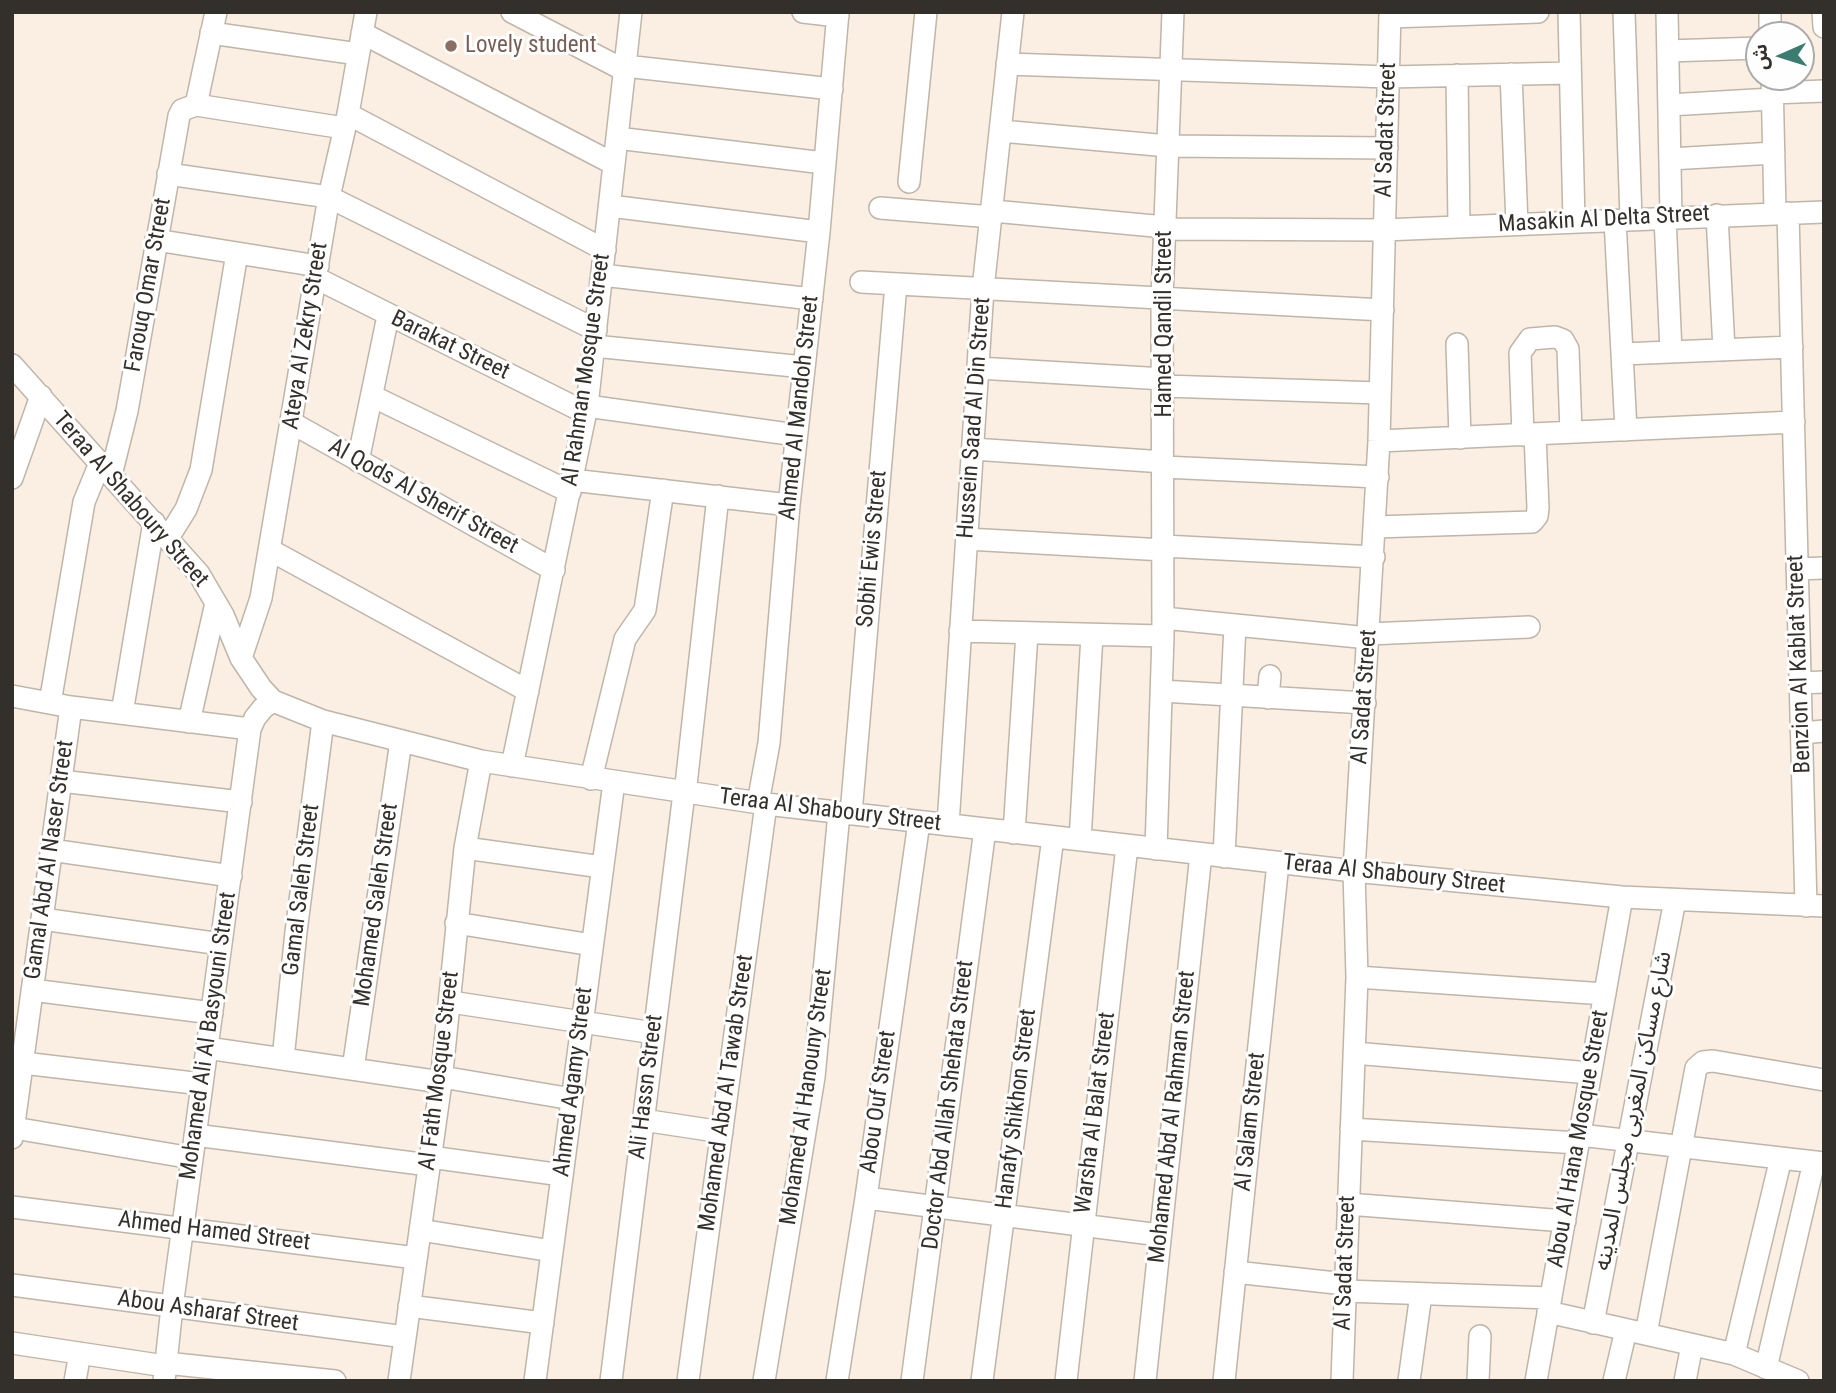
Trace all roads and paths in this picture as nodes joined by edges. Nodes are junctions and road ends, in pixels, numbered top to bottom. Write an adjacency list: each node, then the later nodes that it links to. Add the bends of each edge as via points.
1 (512, 12): 21 (street)
2 (631, 12): 21 (street, Al Rahman Mosque Street)
3 (803, 12): 12 (street)
4 (926, 12): 42 (street)
5 (1013, 12): 20 (street, Hussein Saad Al Din Street)
6 (1173, 12): 22 (street, Hamed Qandil Street)
7 (1538, 12): 13 (street)
8 (1569, 12): 23 (street)
9 (1624, 12): 51 (street)
10 (1667, 12): 19 (street)
11 (1823, 12): 14 (street)
12 (838, 14): 27 (street, Ahmed Al Mandoh Street)
13 (1390, 14): 26 (street, Al Sadat Street)
14 (1824, 20): 16 (street)
15 (214, 22): 17 (street); 30 (street)
16 (1824, 27)
17 (362, 33): 32 (street, Ateya Al Zekry Street); 40 (street)
18 (1745, 48): 19 (street)
19 (1668, 51): 31 (street)
20 (1007, 64): 22 (street); 33 (street, Hussein Saad Al Din Street)
21 (625, 68): 27 (street); 34 (street, Al Rahman Mosque Street)
22 (1171, 71): 26 (street); 35 (street, Hamed Qandil Street)
23 (1570, 73): 24 (street); 52 (street)
24 (1511, 74): 25 (street); 53 (street)
25 (1457, 75): 26 (street); 54 (street)
26 (1389, 77): 36 (street, Al Sadat Street)
27 (832, 89): 39 (street, Ahmed Al Mandoh Street)
28 (1765, 91): 31 (street)
29 (1772, 91): 37 (street, Benzion Al Kablat Street)
30 (196, 105): 32 (street); 41 (street, Farouq Omar Street, via 179,116)
31 (1669, 105): 38 (street)
32 (346, 121): 43 (street, Ateya Al Zekry Street); 59 (street)
33 (1001, 131): 35 (street); 48 (street, Hussein Saad Al Din Street)
34 (617, 138): 39 (street); 40 (street, Al Rahman Mosque Street)
35 (1168, 146): 36 (street); 55 (street, Hamed Qandil Street)
36 (1387, 148): 56 (street, Al Sadat Street)
37 (1774, 153): 38 (street); 47 (street, Benzion Al Kablat Street)
38 (1670, 159): 50 (street)
39 (824, 163): 57 (street, Ahmed Al Mandoh Street)
40 (614, 164): 44 (street, Al Rahman Mosque Street)
41 (168, 174): 43 (street); 58 (street, Farouq Omar Street)
42 (909, 182)
43 (329, 197): 61 (street, Ateya Al Zekry Street); 70 (street)
44 (610, 206): 57 (street); 59 (street, Al Rahman Mosque Street)
45 (880, 208): 48 (street, Masakin Al Delta Street)
46 (1824, 212): 47 (street, Masakin Al Delta Street)
47 (1782, 213): 49 (street, Masakin Al Delta Street); 72 (street, Benzion Al Kablat Street)
48 (993, 214): 55 (street, Masakin Al Delta Street); 65 (street, Hussein Saad Al Din Street)
49 (1717, 215): 50 (street, Masakin Al Delta Street); 73 (street)
50 (1668, 217): 51 (street, Masakin Al Delta Street); 74 (street)
51 (1623, 219): 52 (street, Masakin Al Delta Street); 75 (street)
52 (1574, 221): 53 (street, Masakin Al Delta Street)
53 (1517, 224): 54 (street, Masakin Al Delta Street)
54 (1459, 226): 56 (street, Masakin Al Delta Street)
55 (1165, 228): 56 (street, Masakin Al Delta Street); 67 (street, Hamed Qandil Street)
56 (1384, 230): 68 (street, Al Sadat Street)
57 (819, 232): 66 (street, Ahmed Al Mandoh Street)
58 (156, 240): 60 (street, Barakat Street); 95 (street, Farouq Omar Street, via 127,411)
59 (605, 250): 62 (street, Al Rahman Mosque Street)
60 (237, 253): 61 (street, Barakat Street); 103 (street, via 201,470 186,509)
61 (317, 272): 69 (street, Barakat Street); 85 (street, Ateya Al Zekry Street)
62 (602, 275): 66 (street); 70 (street, Al Rahman Mosque Street)
63 (861, 282): 64 (street)
64 (896, 284): 65 (street); 146 (street, Sobhi Ewis Street)
65 (984, 289): 67 (street); 78 (street, Hussein Saad Al Din Street)
66 (812, 299): 77 (street, Ahmed Al Mandoh Street)
67 (1162, 299): 68 (street); 79 (street, Hamed Qandil Street)
68 (1383, 310): 80 (street, Al Sadat Street)
69 (388, 316): 82 (street); 83 (street, Barakat Street)
70 (595, 338): 77 (street); 83 (street, Al Rahman Mosque Street)
71 (1457, 344): 90 (street)
72 (1792, 347): 73 (street); 84 (street, Benzion Al Kablat Street)
73 (1724, 349): 74 (street)
74 (1671, 352): 75 (street)
75 (1622, 354): 86 (street)
76 (12, 365): 81 (street, Teraa Al Shaboury Street)
77 (804, 367): 88 (street, Ahmed Al Mandoh Street)
78 (978, 368): 79 (street); 92 (street, Hussein Saad Al Din Street)
79 (1164, 383): 80 (street); 94 (street, Hamed Qandil Street)
80 (1380, 393): 91 (street, Al Sadat Street)
81 (41, 396): 95 (street, Teraa Al Shaboury Street); 97 (street)
82 (372, 396): 93 (street); 98 (street)
83 (586, 410): 88 (street, Barakat Street); 98 (street, Al Rahman Mosque Street)
84 (1794, 422): 86 (street); 109 (street, Benzion Al Kablat Street)
85 (292, 423): 93 (street, Al Qods Al Sherif Street); 106 (street, Ateya Al Zekry Street)
86 (1626, 430): 87 (street)
87 (1571, 432): 89 (street); 89 (street, via 1569,356 1563,340 1555,337 1530,339 1520,353)
88 (796, 435): 101 (street, Ahmed Al Mandoh Street)
89 (1529, 435): 90 (street); 102 (street, via 1537,516 1532,522)
90 (1460, 438): 91 (street)
91 (1379, 442): 96 (street, Al Sadat Street)
92 (973, 449): 94 (street); 104 (street, Hussein Saad Al Din Street)
93 (358, 461): 110 (street, Al Qods Al Sherif Street)
94 (1164, 465): 96 (street); 105 (street, Hamed Qandil Street)
95 (106, 469): 103 (street, Teraa Al Shaboury Street); 130 (street, Farouq Omar Street, via 84,502)
96 (1378, 477): 102 (street, Al Sadat Street)
97 (12, 478)
98 (571, 486): 99 (street); 110 (street, Al Rahman Mosque Street)
99 (663, 490): 100 (street); 140 (street, via 645,610 625,639)
100 (718, 496): 101 (street); 143 (street, Ali Hassn Street)
101 (789, 505): 145 (street, Ahmed Al Mandoh Street)
102 (1375, 527): 107 (street, Al Sadat Street)
103 (161, 530): 111 (street, Teraa Al Shaboury Street, via 199,574); 131 (street)
104 (967, 538): 105 (street); 115 (street, Hussein Saad Al Din Street)
105 (1164, 548): 107 (street); 113 (street, Hamed Qandil Street)
106 (270, 550): 119 (street, Ateya Al Zekry Street); 123 (street)
107 (1374, 557): 118 (street, Al Sadat Street)
108 (1824, 568): 109 (street)
109 (1797, 569): 122 (street, Benzion Al Kablat Street)
110 (554, 570): 123 (street, Al Rahman Mosque Street)
111 (216, 603): 119 (street, Teraa Al Shaboury Street); 133 (street)
112 (1236, 625): 113 (street); 118 (street); 126 (street)
113 (1163, 627): 117 (street); 124 (street, Hamed Qandil Street)
114 (1529, 627): 118 (street)
115 (960, 631): 116 (street); 148 (street, Hussein Saad Al Din Street)
116 (1027, 633): 117 (street); 150 (street)
117 (1092, 635): 152 (street)
118 (1369, 636): 129 (street, Al Sadat Street)
119 (241, 658): 128 (street, Teraa Al Shaboury Street)
120 (1270, 676): 127 (street)
121 (1824, 682): 122 (street)
122 (1800, 683): 136 (street, Benzion Al Kablat Street)
123 (528, 691): 139 (street, Al Rahman Mosque Street)
124 (1161, 691): 126 (street); 155 (street, Hamed Qandil Street)
125 (12, 696): 130 (street)
126 (1232, 696): 127 (street); 158 (street)
127 (1268, 698): 129 (street)
128 (273, 701): 132 (street, Teraa Al Shaboury Street); 134 (street, via 262,708)
129 (1364, 703): 161 (street, Al Sadat Street)
130 (60, 705): 131 (street); 141 (street, Gamal Abd Al Naser Street)
131 (122, 713): 133 (street)
132 (323, 721): 137 (street, Teraa Al Shaboury Street); 179 (street, Gamal Saleh Street)
133 (190, 722): 134 (street)
134 (250, 729): 144 (street, Mohamed Ali Al Basyouni Street)
135 (1824, 731): 136 (street)
136 (1802, 733): 165 (street, Benzion Al Kablat Street)
137 (401, 741): 138 (street, Teraa Al Shaboury Street); 181 (street, Mohamed Saleh Street)
138 (481, 761): 139 (street, Teraa Al Shaboury Street); 154 (street, Al Fath Mosque Street)
139 (512, 766): 140 (street, Teraa Al Shaboury Street)
140 (590, 779): 142 (street, Teraa Al Shaboury Street)
141 (61, 781): 144 (street); 156 (street, Gamal Abd Al Naser Street)
142 (614, 782): 143 (street, Teraa Al Shaboury Street); 160 (street, Ahmed Agamy Street)
143 (684, 794): 145 (street, Teraa Al Shaboury Street); 176 (street, Ali Hassn Street)
144 (241, 802): 162 (street, Mohamed Ali Al Basyouni Street)
145 (762, 804): 146 (street, Teraa Al Shaboury Street); 189 (street, Mohamed Abd Al Tawab Street)
146 (845, 813): 147 (street, Teraa Al Shaboury Street); 236 (street, Mohamed Al Hanouny Street, via 814,1077)
147 (919, 822): 148 (street, Teraa Al Shaboury Street); 200 (street, Abou Ouf Street)
148 (948, 825): 149 (street, Teraa Al Shaboury Street)
149 (985, 830): 150 (street, Teraa Al Shaboury Street); 203 (street, Doctor Abd Allah Shehata Street)
150 (1014, 833): 151 (street, Teraa Al Shaboury Street)
151 (1053, 837): 152 (street, Teraa Al Shaboury Street); 204 (street, Hanafy Shikhon Street)
152 (1080, 840): 153 (street, Teraa Al Shaboury Street)
153 (1127, 846): 155 (street, Teraa Al Shaboury Street); 206 (street, Warsha Al Balat Street)
154 (465, 848): 160 (street); 167 (street, Al Fath Mosque Street)
155 (1156, 849): 157 (street, Teraa Al Shaboury Street)
156 (51, 850): 162 (street); 166 (street, Gamal Abd Al Naser Street)
157 (1201, 854): 158 (street, Teraa Al Shaboury Street); 209 (street, Mohamed Abd Al Rahman Street)
158 (1224, 857): 159 (street, Teraa Al Shaboury Street)
159 (1278, 863): 161 (street, Teraa Al Shaboury Street); 212 (street, Al Salam Street)
160 (603, 867): 169 (street, Ahmed Agamy Street)
161 (1354, 871): 163 (street, Teraa Al Shaboury Street); 170 (street, Al Sadat Street)
162 (230, 876): 168 (street, Mohamed Ali Al Basyouni Street)
163 (1622, 897): 164 (street, Teraa Al Shaboury Street); 172 (street, Abou Al Hana Mosque Street)
164 (1675, 900): 165 (street, Teraa Al Shaboury Street); 193 (street, شارع مساكن المغربى مجلس المدينه)
165 (1815, 905)
166 (42, 919): 168 (street); 171 (street, Gamal Abd Al Naser Street)
167 (456, 923): 169 (street); 173 (street, Al Fath Mosque Street)
168 (221, 944): 174 (street, Mohamed Ali Al Basyouni Street)
169 (592, 945): 175 (street, Ahmed Agamy Street)
170 (1357, 977): 172 (street); 178 (street, Al Sadat Street)
171 (32, 990): 174 (street); 180 (street, Gamal Abd Al Naser Street)
172 (1605, 994): 182 (street, Abou Al Hana Mosque Street)
173 (451, 1002): 175 (street); 183 (street, Al Fath Mosque Street)
174 (212, 1013): 177 (street, Mohamed Ali Al Basyouni Street)
175 (582, 1022): 176 (street); 186 (street, Ahmed Agamy Street)
176 (654, 1034): 187 (street, Ali Hassn Street)
177 (207, 1048): 179 (street); 185 (street, Mohamed Ali Al Basyouni Street)
178 (1354, 1053): 182 (street); 188 (street, Al Sadat Street)
179 (283, 1059): 181 (street)
180 (23, 1063): 185 (street); 190 (street, Gamal Abd Al Naser Street)
181 (353, 1069): 183 (street)
182 (1590, 1073): 192 (street, Abou Al Hana Mosque Street)
183 (441, 1080): 186 (street); 197 (street, Al Fath Mosque Street)
184 (1824, 1080): 194 (street, via 1703,1062 1696,1068)
185 (202, 1084): 191 (street, Mohamed Ali Al Basyouni Street)
186 (572, 1099): 199 (street, Ahmed Agamy Street)
187 (643, 1120): 189 (street); 234 (street, Ali Hassn Street)
188 (1351, 1129): 192 (street); 201 (street, Al Sadat Street)
189 (722, 1132): 235 (street, Mohamed Abd Al Tawab Street)
190 (13, 1133): 195 (street)
191 (195, 1135): 195 (street, Mohamed Ali Al Basyouni Street); 197 (street)
192 (1579, 1139): 193 (street); 205 (street, Abou Al Hana Mosque Street)
193 (1629, 1141): 194 (street); 220 (street, شارع مساكن المغربى مجلس المدينه)
194 (1681, 1147): 196 (street); 221 (street)
195 (192, 1158): 207 (street, Mohamed Ali Al Basyouni Street)
196 (1781, 1158): 198 (street); 227 (street)
197 (430, 1161): 199 (street); 208 (street, Al Fath Mosque Street)
198 (1819, 1163): 229 (street)
199 (562, 1175): 210 (street, Ahmed Agamy Street)
200 (866, 1198): 203 (street); 237 (street, Abou Ouf Street)
201 (1348, 1204): 205 (street); 214 (street, Al Sadat Street)
202 (12, 1206): 207 (street, Ahmed Hamed Street)
203 (936, 1207): 204 (street); 238 (street, Doctor Abd Allah Shehata Street)
204 (1003, 1215): 206 (street); 239 (street, Hanafy Shikhon Street)
205 (1565, 1221): 216 (street, Abou Al Hana Mosque Street)
206 (1083, 1226): 209 (street); 240 (street, Warsha Al Balat Street)
207 (183, 1228): 211 (street, Ahmed Hamed Street); 218 (street, Mohamed Ali Al Basyouni Street)
208 (420, 1230): 210 (street); 211 (street, Al Fath Mosque Street)
209 (1160, 1236): 241 (street, Mohamed Abd Al Rahman Street)
210 (552, 1251): 219 (street, Ahmed Agamy Street)
211 (416, 1258): 217 (street, Al Fath Mosque Street)
212 (1235, 1272): 214 (street); 242 (street, Al Salam Street)
213 (12, 1285): 218 (street, Abou Asharaf Street)
214 (1345, 1287): 215 (street); 243 (street, Al Sadat Street)
215 (1422, 1294): 216 (street); 244 (street)
216 (1550, 1305): 220 (street); 246 (street, Abou Al Hana Mosque Street)
217 (409, 1306): 219 (street); 223 (street, Al Fath Mosque Street)
218 (172, 1307): 223 (street, Abou Asharaf Street); 228 (street, Mohamed Ali Al Basyouni Street)
219 (542, 1323): 233 (street, Ahmed Agamy Street)
220 (1593, 1323): 221 (street)
221 (1636, 1332): 225 (street); 247 (street)
222 (1480, 1336): 245 (street)
223 (405, 1337): 232 (street, Al Fath Mosque Street)
224 (12, 1343): 226 (street)
225 (1692, 1345): 227 (street); 248 (street)
226 (80, 1353): 228 (street); 230 (street)
227 (1734, 1354): 229 (street)
228 (165, 1370): 231 (street)
229 (1758, 1371): 249 (street)
230 (75, 1381)
231 (335, 1381)
232 (399, 1381)
233 (535, 1381)
234 (611, 1381)
235 (688, 1381)
236 (764, 1381)
237 (837, 1381)
238 (912, 1381)
239 (982, 1381)
240 (1066, 1381)
241 (1145, 1381)
242 (1224, 1381)
243 (1342, 1381)
244 (1409, 1381)
245 (1478, 1381)
246 (1536, 1381)
247 (1614, 1381)
248 (1685, 1381)
249 (1798, 1381)

